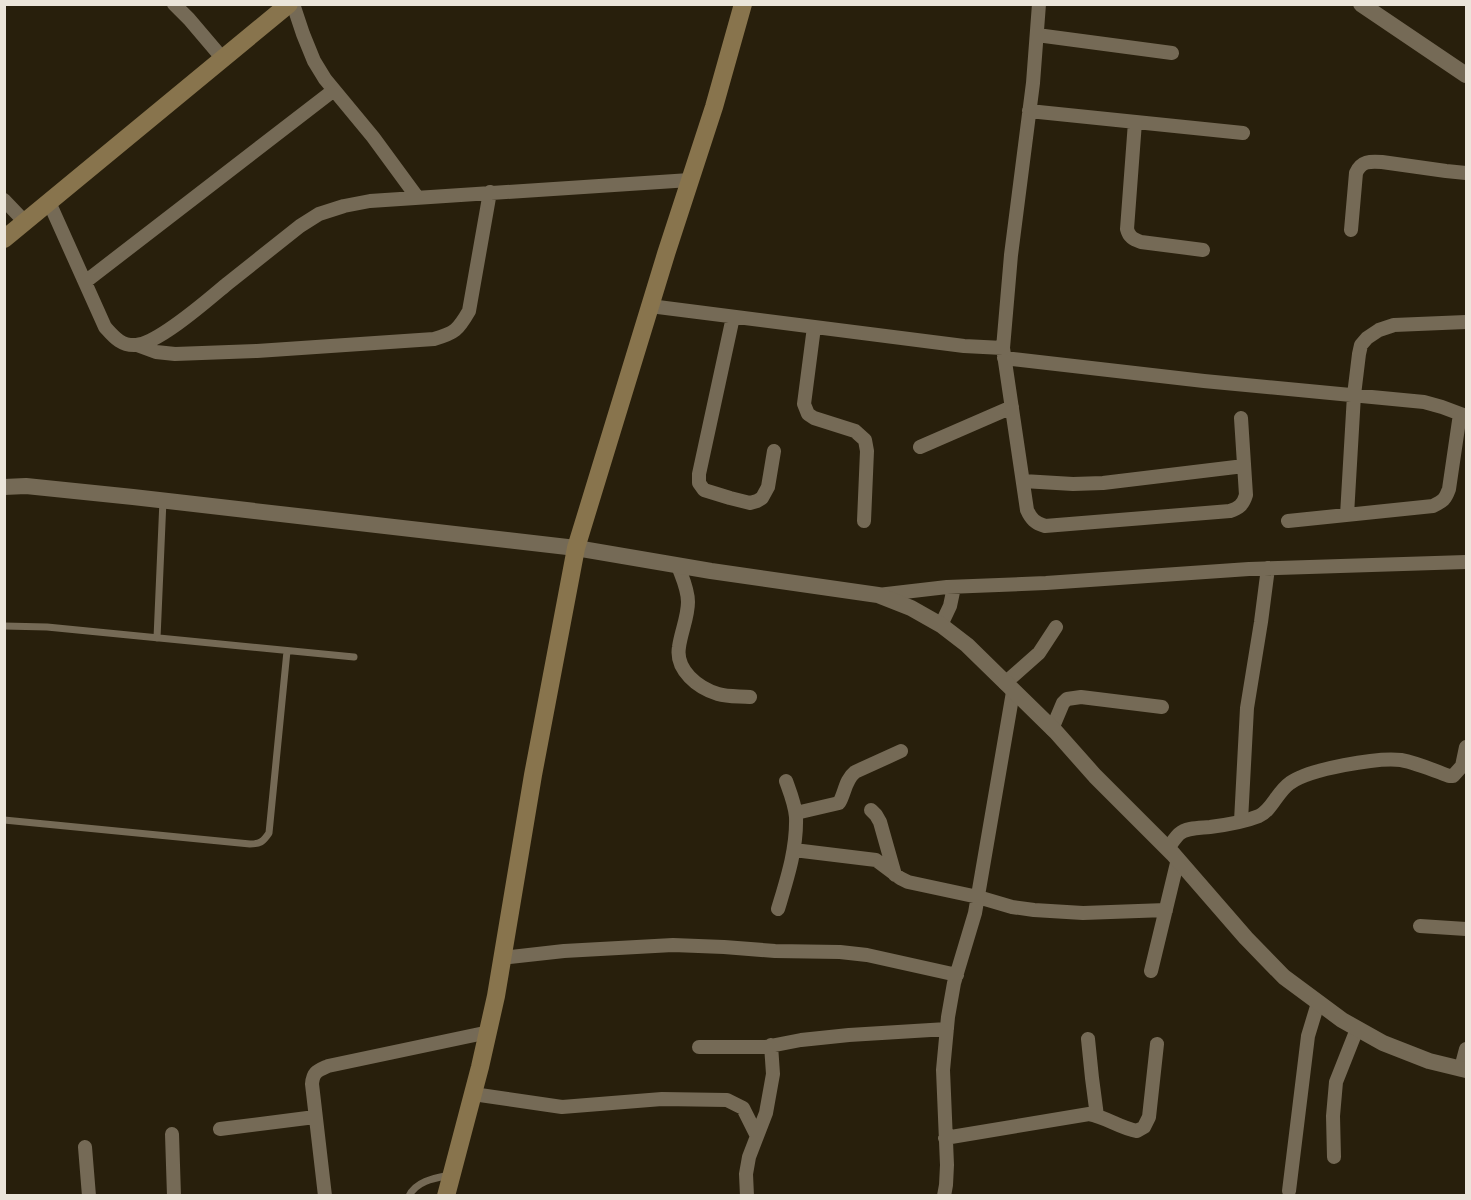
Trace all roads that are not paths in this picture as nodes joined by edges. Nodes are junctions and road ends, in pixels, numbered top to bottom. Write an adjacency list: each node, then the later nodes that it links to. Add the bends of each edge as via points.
1 (174, 4): 8 (street)
2 (291, 4): 8 (main road); 10 (street, via 314,61)
3 (743, 4): 15 (main road)
4 (1039, 4): 6 (street)
5 (1365, 6): 9 (street)
6 (1037, 34): 7 (street); 11 (street)
7 (1172, 53)
8 (223, 59): 19 (main road)
9 (1467, 75)
10 (334, 90): 17 (street); 24 (street)
11 (1029, 111): 12 (street); 30 (street)
12 (1135, 122): 13 (street); 23 (street, via 1129,235 1141,242)
13 (1243, 133)
14 (1467, 173): 21 (street, via 1364,163 1356,173)
15 (690, 180): 16 (street); 25 (main road)
16 (490, 192): 17 (street); 29 (street, via 468,311 450,334 434,339 175,354)
17 (417, 197): 29 (street, via 370,201 319,214 177,324)
18 (4, 200): 20 (street)
19 (49, 202): 20 (main road); 24 (street)
20 (25, 222): 22 (main road)
21 (1351, 230)
22 (4, 239)
23 (1203, 250)
24 (85, 282): 29 (street, via 105,327 123,344)
25 (650, 306): 26 (street); 44 (main road)
26 (733, 317): 28 (street); 36 (street, via 699,483 704,490 750,503 757,501 768,487)
27 (1467, 322): 31 (street, via 1414,323 1379,330 1361,345)
28 (814, 327): 30 (street); 42 (street, via 805,410 814,418 855,430 865,440)
29 (137, 345)
30 (1003, 353): 31 (street, via 1204,381); 32 (street)
31 (1354, 395): 33 (street, via 1424,402); 41 (street)
32 (1012, 407): 35 (street); 38 (street)
33 (1463, 415): 41 (street, via 1446,498 1433,506)
34 (1241, 418): 37 (street)
35 (920, 447)
36 (774, 451)
37 (1244, 466): 38 (street, via 1103,483); 38 (street, via 1246,495 1243,503 1230,512 1045,526 1031,519)
38 (1023, 481)
39 (4, 486): 40 (street)
40 (163, 501): 44 (street); 53 (lane)
41 (1347, 515): 43 (street)
42 (864, 521)
43 (1288, 521)
44 (576, 548): 46 (street); 75 (main road)
45 (1467, 562): 47 (street)
46 (678, 566): 49 (street); 57 (street, via 688,601 678,648 681,665 707,690)
47 (1268, 568): 48 (street); 66 (street, via 1247,708)
48 (954, 587): 49 (street); 50 (street)
49 (878, 595): 50 (street)
50 (941, 625): 56 (street)
51 (4, 626): 53 (lane)
52 (1056, 627): 56 (street)
53 (157, 638): 54 (lane)
54 (287, 651): 55 (lane); 65 (lane, via 269,833 264,841 250,844)
55 (354, 657)
56 (1009, 688): 59 (street); 70 (street)
57 (750, 697)
58 (1162, 707): 59 (street, via 1073,697 1063,703)
59 (1052, 729): 68 (street)
60 (1467, 747): 66 (street, via 1462,766 1453,776 1400,760 1365,761 1301,777 1278,793 1261,815)
61 (901, 751): 64 (street, via 849,777 839,803)
62 (786, 781): 64 (street)
63 (871, 810): 69 (street, via 880,822)
64 (796, 813): 67 (street)
65 (4, 820)
66 (1241, 821): 68 (street, via 1184,831 1178,834)
67 (794, 850): 69 (street, via 876,860); 71 (street)
68 (1173, 854): 72 (street); 78 (street, via 1246,938 1284,977)
69 (895, 875): 70 (street, via 908,882)
70 (978, 897): 72 (street, via 1012,907 1056,912); 77 (street)
71 (778, 909)
72 (1166, 910): 76 (street)
73 (1420, 926): 74 (street)
74 (1467, 929)
75 (502, 958): 77 (street, via 673,945 724,946 867,955); 81 (main road)
76 (1151, 971)
77 (957, 975): 79 (street)
78 (1318, 1003): 80 (street); 98 (street, via 1308,1036)
79 (947, 1029): 84 (street, via 849,1035); 94 (street)
80 (1357, 1029): 87 (street, via 1429,1061); 96 (street, via 1336,1082)
81 (489, 1032): 88 (main road); 90 (street, via 328,1066 313,1077)
82 (1088, 1039): 89 (street)
83 (1157, 1044): 89 (street, via 1149,1118 1144,1127 1137,1131 1128,1129)
84 (771, 1046): 85 (street); 93 (street, via 773,1074)
85 (699, 1047)
86 (1467, 1049): 87 (street)
87 (1464, 1069)
88 (473, 1094): 93 (street, via 562,1107 662,1099 727,1100 743,1108); 97 (main road)
89 (1097, 1116): 94 (street, via 1079,1115)
90 (315, 1117): 91 (street); 102 (street)
91 (220, 1129)
92 (172, 1134): 101 (street)
93 (757, 1136): 105 (street, via 746,1174)
94 (945, 1138): 99 (street)
95 (85, 1147): 100 (street)
96 (1334, 1157)
97 (452, 1174): 103 (lane, via 415,1187); 104 (main road)
98 (1290, 1191)
99 (944, 1195)
100 (89, 1196)
101 (174, 1196)
102 (325, 1196)
103 (409, 1196)
104 (446, 1196)
105 (747, 1196)

